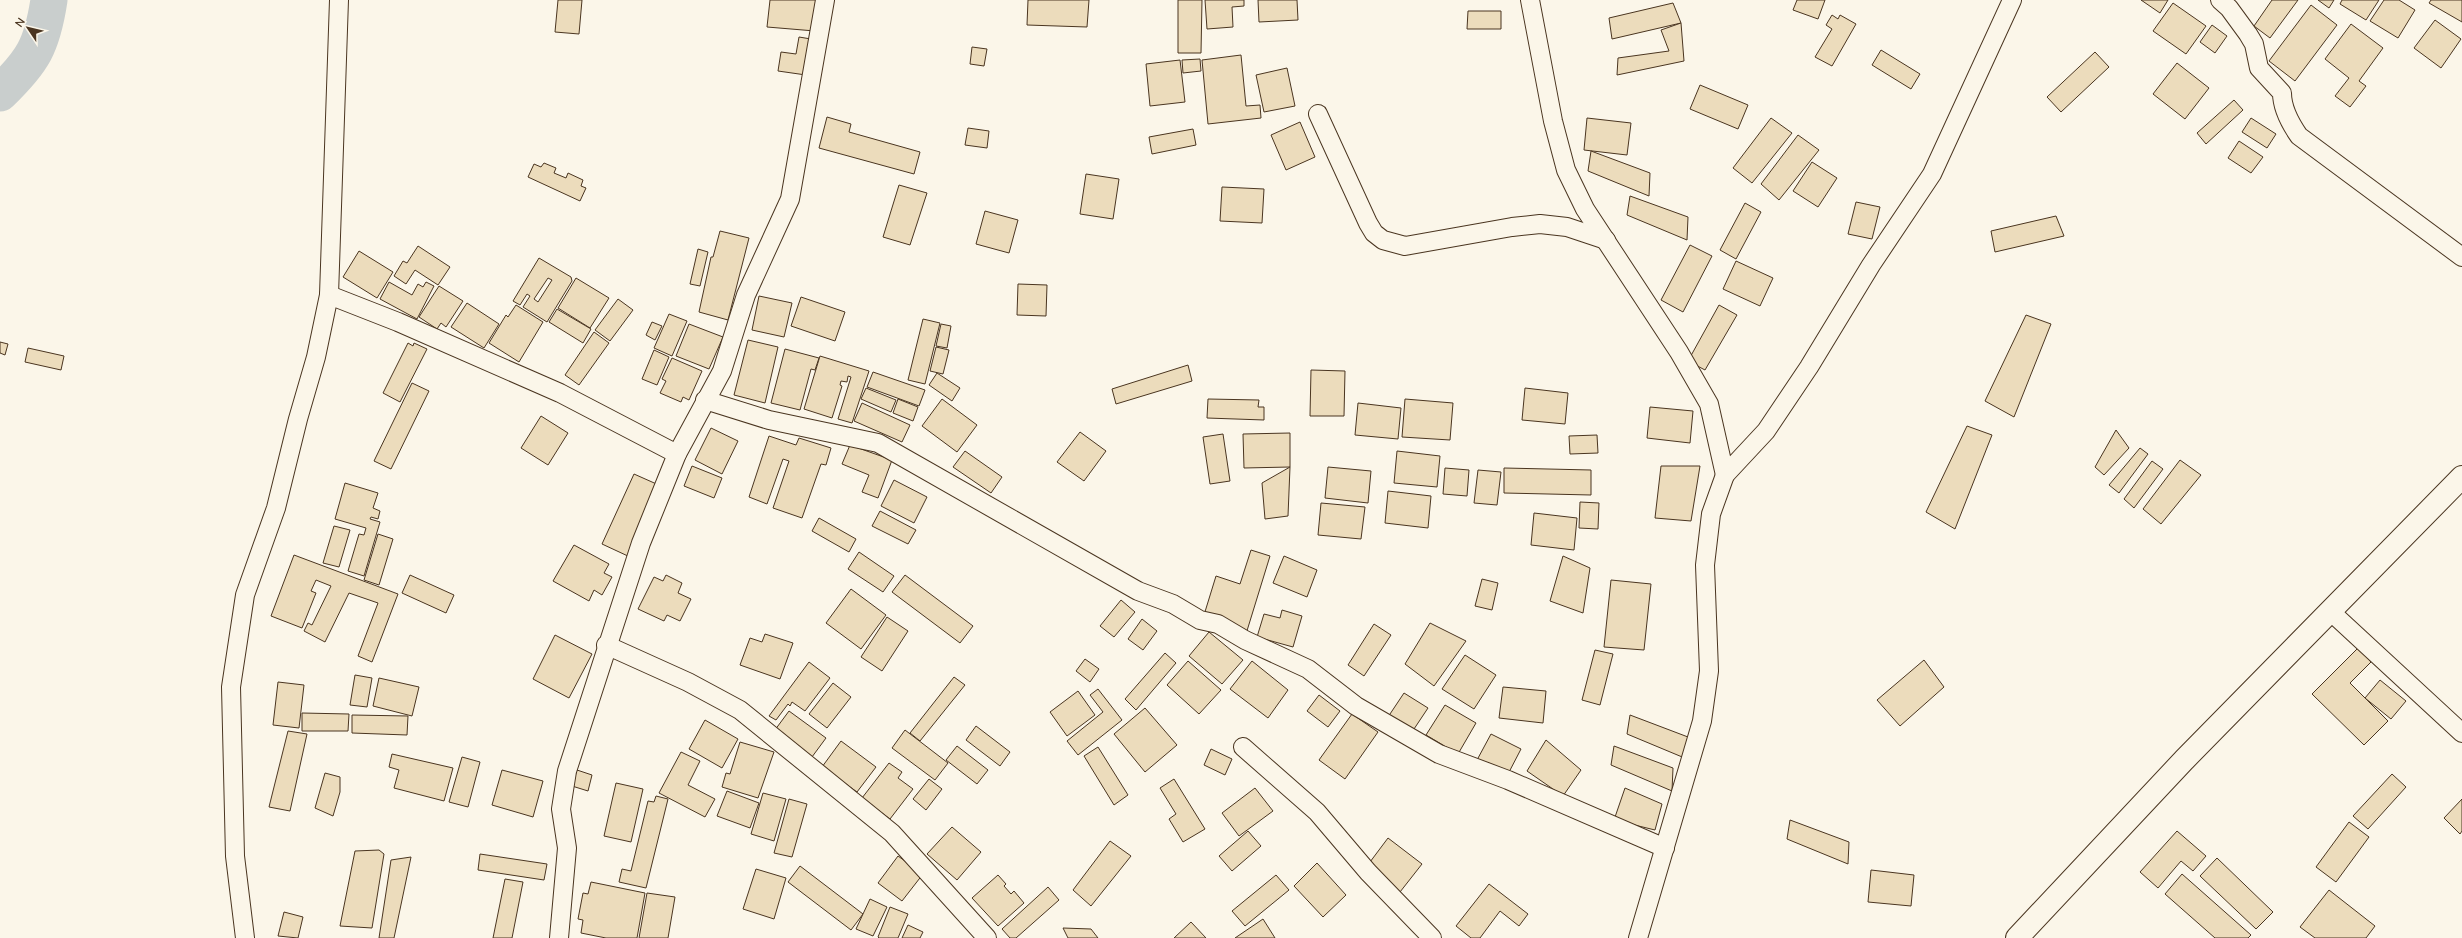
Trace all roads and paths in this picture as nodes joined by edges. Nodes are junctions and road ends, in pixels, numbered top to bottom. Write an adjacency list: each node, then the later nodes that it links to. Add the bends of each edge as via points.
1 (339, 0): 9 (street)
2 (826, 0): 10 (street, via 790,199 746,296 722,371)
3 (1530, 0): 7 (street, via 1553,121 1566,170 1585,209)
4 (2012, 0): 12 (street, via 1932,174 1766,431)
5 (2220, 0): 8 (street, via 2254,44 2259,68 2282,93 2282,101 2298,136)
6 (1318, 114): 7 (street, via 1374,233 1388,242 1405,246 1540,224 1567,227)
7 (1606, 240): 12 (street, via 1679,352 1709,404)
8 (2462, 257)
9 (329, 295): 11 (street, via 398,322 560,393); 19 (street, via 316,357 276,508 245,595 231,687 235,856)
10 (706, 400): 11 (street); 18 (street, via 769,420 878,443 1138,591 1173,604 1200,620 1218,624 1245,640 1308,669 1356,706 1439,754 1508,780)
11 (677, 454): 15 (street, via 641,543)
12 (1725, 475): 18 (street, via 1711,514 1705,565 1709,671 1702,721)
13 (2462, 477): 14 (main road)
14 (2330, 611): 16 (street); 24 (main road, via 2184,760)
15 (606, 645): 20 (street, via 567,771 561,809 567,848); 21 (street, via 688,682 740,710 892,833)
16 (2462, 733)
17 (1243, 747): 22 (street, via 1317,812 1368,872)
18 (1666, 848): 23 (street)
19 (245, 938)
20 (559, 938)
21 (987, 938)
22 (1432, 938)
23 (1638, 938)
24 (2017, 938)

